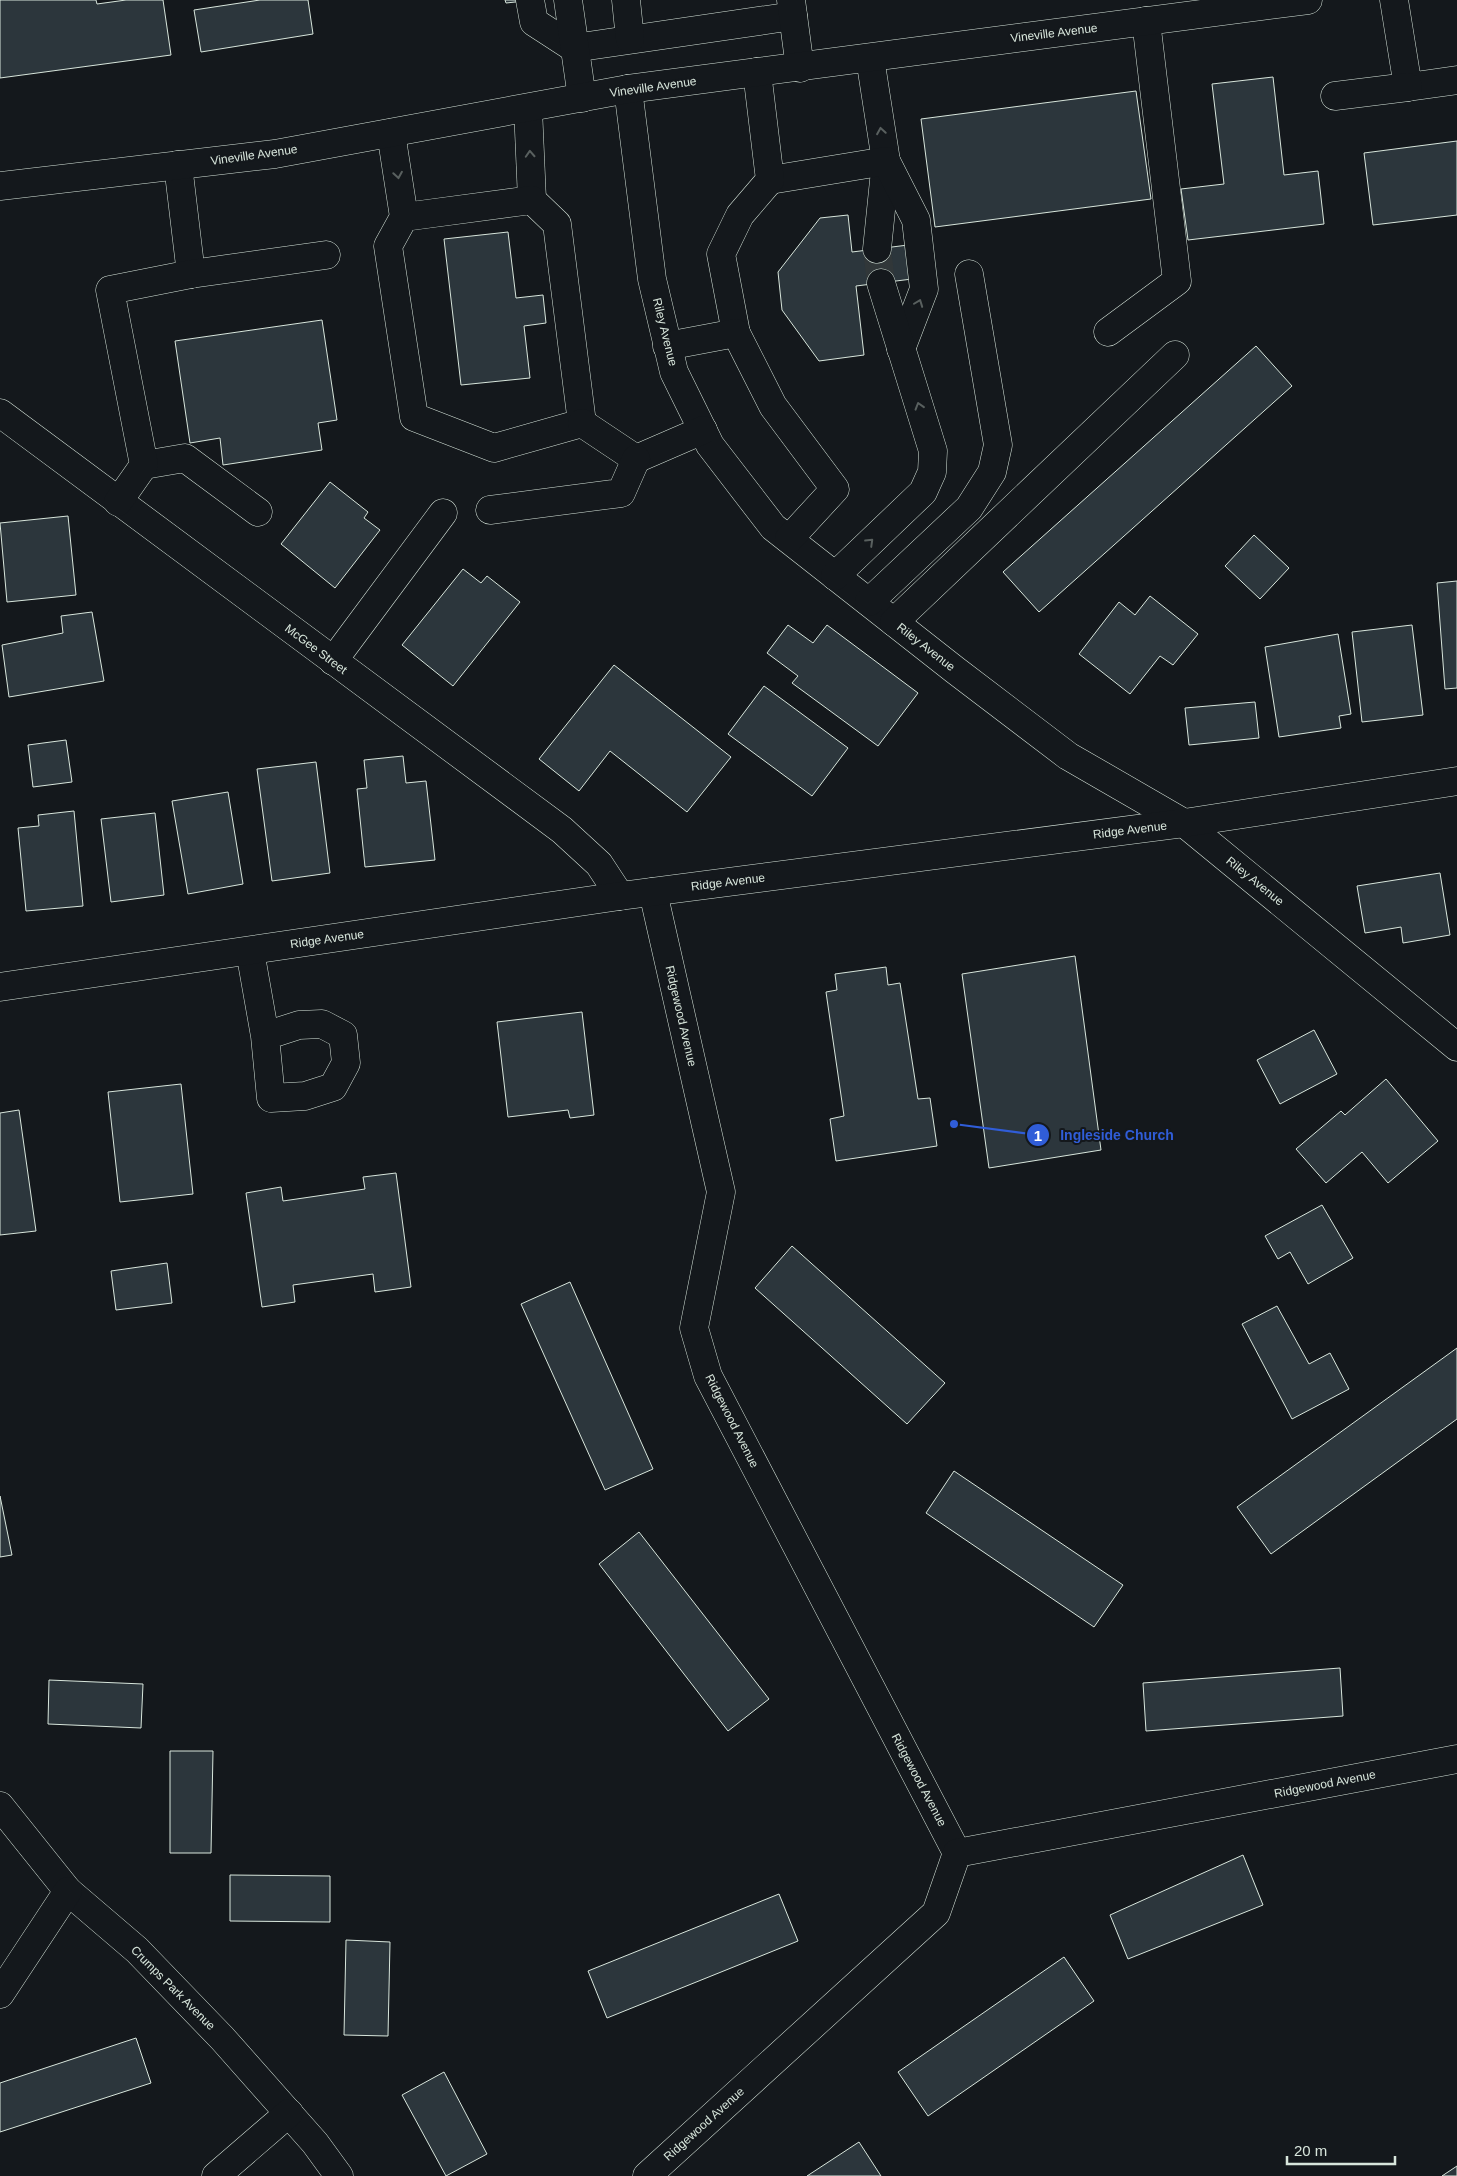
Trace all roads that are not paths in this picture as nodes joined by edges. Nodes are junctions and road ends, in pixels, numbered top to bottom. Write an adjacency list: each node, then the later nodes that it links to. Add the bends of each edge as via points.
1 (530, 0): 11 (street, via 534,22)
2 (568, 0): 11 (street)
3 (626, 0): 10 (street)
4 (1308, 0): 6 (street, Vineville Avenue)
5 (1394, 0): 16 (street)
6 (1251, 4): 9 (street, Vineville Avenue)
7 (792, 8): 8 (street); 13 (street)
8 (744, 12): 10 (street)
9 (1146, 21): 12 (street, Vineville Avenue); 33 (street, via 1177,282)
10 (630, 39): 11 (street)
11 (574, 48): 19 (street)
12 (870, 58): 13 (street, Vineville Avenue); 22 (street, one-way to 12)
13 (800, 68): 14 (street, Vineville Avenue)
14 (757, 72): 17 (street, Vineville Avenue); 24 (street)
15 (1457, 80): 16 (street)
16 (1408, 87): 18 (street)
17 (628, 89): 19 (street, Vineville Avenue); 35 (street, Riley Avenue, via 652,279)
18 (1335, 96)
19 (582, 98): 20 (street, Vineville Avenue)
20 (528, 108): 21 (street, Vineville Avenue); 26 (street, one-way to 20)
21 (391, 133): 23 (street, Vineville Avenue, via 275,154); 27 (street, one-way to 27)
22 (886, 161): 24 (street); 28 (street); 36 (street, one-way to 22, via 924,289 916,220)
23 (178, 165): 25 (street, Vineville Avenue); 30 (street)
24 (770, 180): 34 (street, via 740,215 720,254)
25 (0, 186)
26 (532, 200): 27 (street); 39 (street, via 557,224)
27 (404, 217): 39 (street, via 388,246 414,417 494,448)
28 (877, 249)
29 (326, 255): 30 (street)
30 (191, 274): 42 (street, via 110,290)
31 (969, 274): 49 (street, via 998,445 992,472 970,508)
32 (881, 283): 36 (street)
33 (1108, 332)
34 (736, 333): 35 (street); 47 (street, via 773,406 835,489)
35 (667, 346): 40 (street, Riley Avenue, via 674,372)
36 (901, 348): 48 (street, one-way to 36, via 923,492 932,472 933,451)
37 (1175, 355): 50 (street)
38 (0, 413): 43 (street, McGee Street)
39 (582, 423): 41 (street)
40 (703, 430): 41 (street); 47 (street, Riley Avenue, via 710,445 773,527)
41 (636, 459): 44 (street, via 621,493)
42 (144, 465): 43 (street); 45 (street, via 185,458)
43 (118, 502): 51 (street, McGee Street)
44 (490, 510)
45 (258, 512)
46 (443, 513): 51 (street)
47 (789, 540): 48 (street, Riley Avenue)
48 (835, 576): 49 (street, Riley Avenue)
49 (869, 602): 50 (street, Riley Avenue)
50 (894, 622): 53 (street, Riley Avenue, via 1068,756)
51 (333, 661): 55 (street, McGee Street, via 562,830 599,864)
52 (1457, 781): 53 (street, Ridge Avenue)
53 (1184, 823): 54 (street, Ridge Avenue); 59 (street, Riley Avenue)
54 (653, 892): 55 (street, Ridge Avenue); 62 (street, Ridgewood Avenue, via 721,1192 694,1328 708,1376)
55 (620, 896): 56 (street, Ridge Avenue)
56 (250, 951): 57 (street, Ridge Avenue); 58 (street)
57 (0, 987)
58 (264, 1036)
59 (1457, 1047)
60 (1457, 1759): 62 (street, Ridgewood Avenue)
61 (0, 1806): 63 (street, Crumps Park Avenue)
62 (957, 1853): 68 (street, Ridgewood Avenue, via 936,1913)
63 (68, 1891): 64 (street); 65 (street, Crumps Park Avenue, via 137,1950)
64 (0, 1994)
65 (290, 2113): 66 (street); 67 (street, Crumps Park Avenue)
66 (216, 2176)
67 (339, 2176)
68 (647, 2176)

